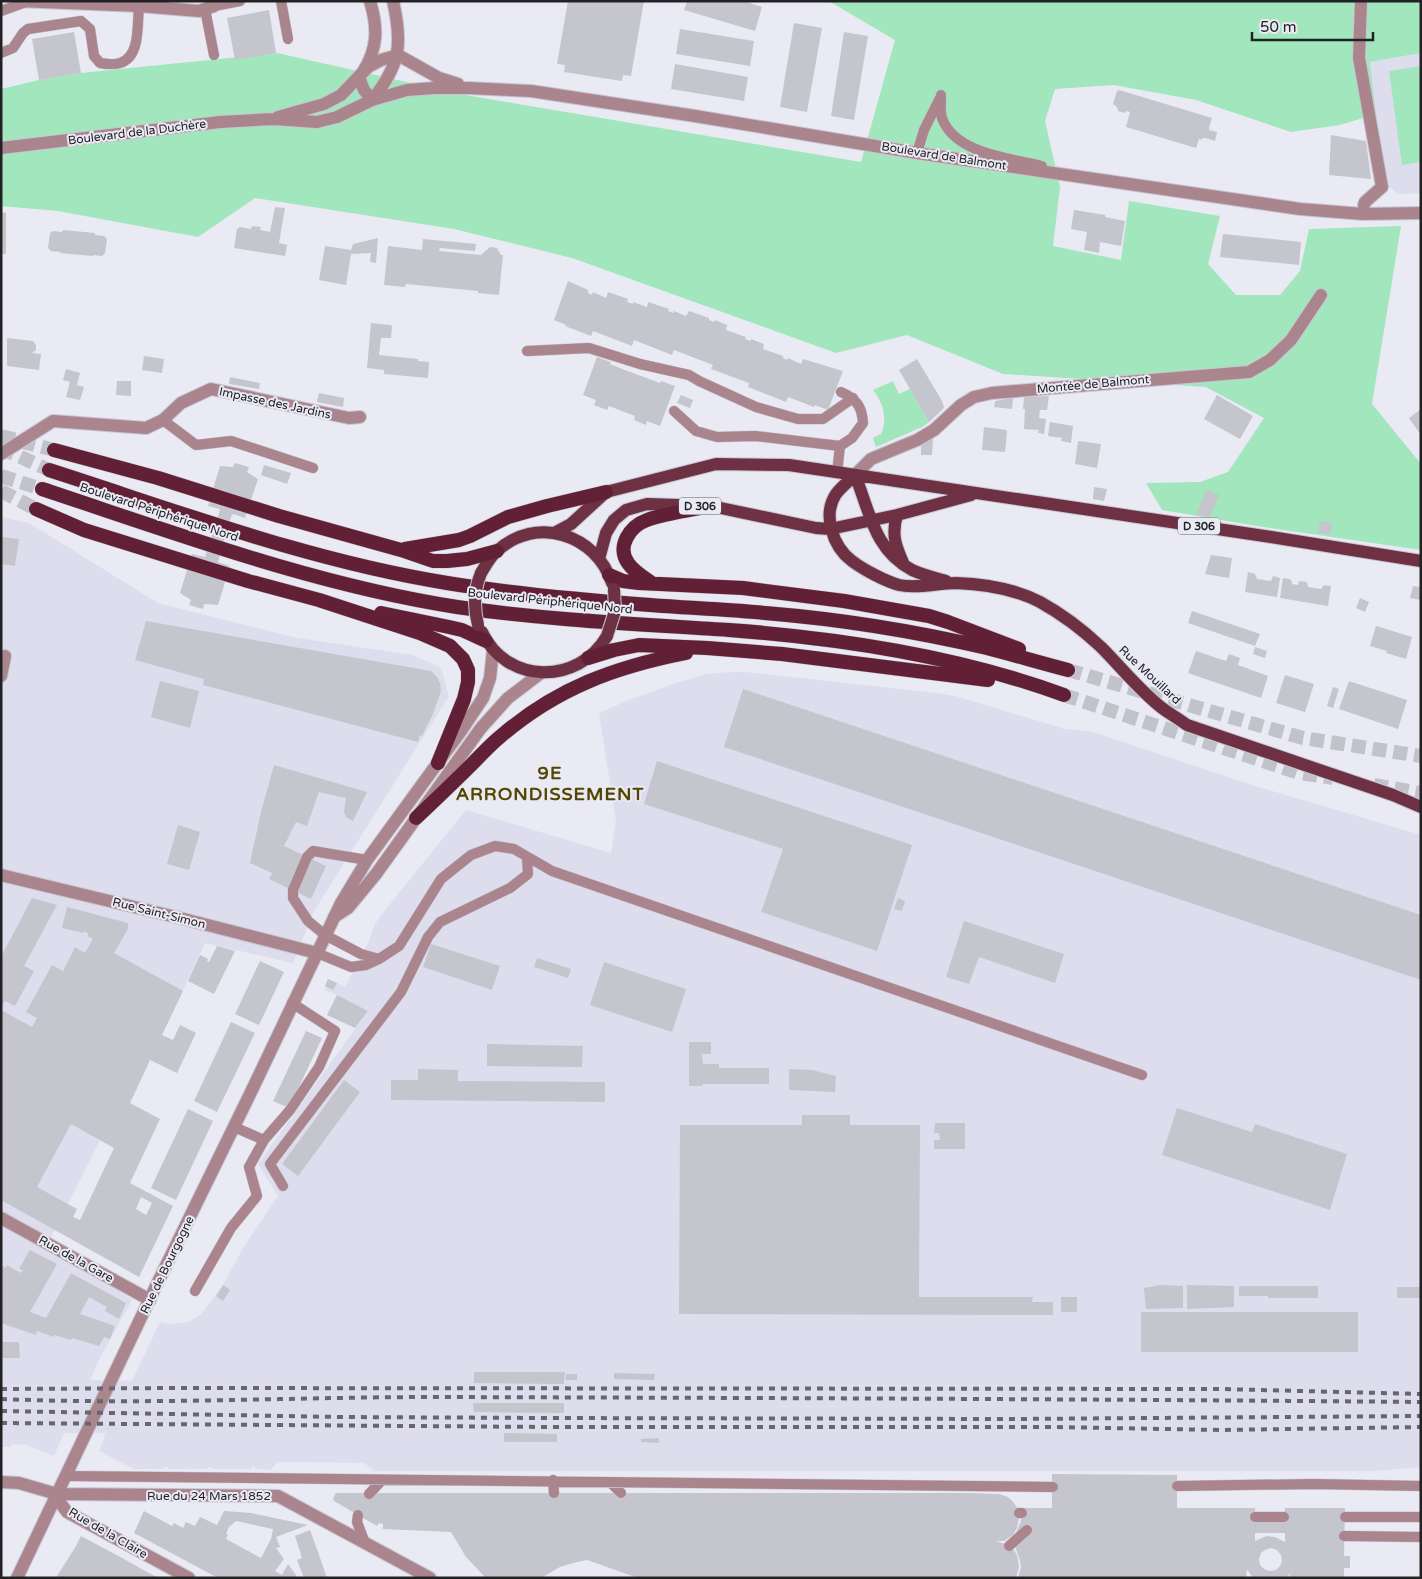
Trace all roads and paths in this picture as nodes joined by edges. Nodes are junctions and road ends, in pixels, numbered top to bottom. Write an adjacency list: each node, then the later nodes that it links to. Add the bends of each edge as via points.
1 (18, 1): 7 (street)
2 (240, 1): 9 (lane)
3 (281, 1): 11 (lane)
4 (370, 1): 15 (street, Boulevard de la Duchère, via 376,30 373,53)
5 (393, 1): 14 (street, Boulevard de la Duchère, via 398,24)
6 (1360, 1): 22 (street, via 1360,58 1382,187)
7 (27, 2): 8 (street); 10 (lane)
8 (139, 6): 9 (street, via 199,10); 12 (lane, via 134,49 129,58 120,63 100,63 94,56 90,28 81,21 28,29 13,48)
9 (210, 7): 13 (lane)
10 (1, 12)
11 (288, 39)
12 (1, 53)
13 (214, 55)
14 (398, 55): 15 (street, Boulevard de la Duchère, via 381,60); 16 (street, Boulevard de Balmont, via 438,78); 17 (street, Boulevard de la Duchère, via 386,81)
15 (361, 74): 17 (street, via 364,90); 18 (street, Boulevard de la Duchère, via 341,95 324,104)
16 (468, 88): 17 (street, Boulevard de Balmont, via 407,90); 20 (street, Boulevard de Balmont, via 531,91)
17 (372, 100): 18 (street, Boulevard de la Duchère, via 324,121)
18 (274, 118): 19 (street, Boulevard de la Duchère)
19 (1, 148)
20 (917, 153): 21 (street, Boulevard de Balmont); 21 (lane, via 941,95 942,117 949,130 964,144 987,153)
21 (1079, 176): 23 (street, Boulevard de Balmont, via 1300,208 1363,214)
22 (1364, 205)
23 (1421, 213)
24 (1321, 295): 37 (street, Montée de Balmont, via 1291,340 1270,360 1249,372 992,392 961,405 934,430 917,440 871,459)
25 (527, 351): 27 (lane, via 589,348 689,375 756,407 798,419 823,419)
26 (841, 392): 27 (lane)
27 (853, 398): 31 (lane, via 862,411 863,423 852,438)
28 (674, 411): 31 (lane, via 696,432 717,437 755,436)
29 (360, 417): 30 (street, Impasse des Jardins, via 349,418 211,389 181,402)
30 (163, 420): 33 (street, Impasse des Jardins, via 146,428 52,421); 34 (lane, via 196,446 231,441)
31 (840, 446): 36 (lane)
32 (54, 450): 47 (highway)
33 (1, 454)
34 (313, 468)
35 (49, 470): 53 (highway, Boulevard Périphérique Nord, via 272,542 399,574 521,594 862,624 988,648 1068,670 928,616 844,600 743,588)
36 (837, 473): 37 (main road, D 306); 39 (main road, D 306, via 789,465 716,464)
37 (855, 475): 40 (main road, D 306); 44 (main road, Rue Mouillard); 45 (main road, via 836,494)
38 (42, 489): 62 (highway, Boulevard Périphérique Nord, via 205,543 364,589 517,614 732,630 849,644 949,662)
39 (606, 492): 46 (main road, D 306, via 571,524); 47 (highway, via 508,517 458,540)
40 (977, 493): 43 (main road, D 306); 50 (main road, D 306)
41 (711, 506): 45 (main road, D 306); 49 (main road, D 306, via 647,504 626,510 610,526); 53 (highway, via 645,520 628,534 623,550 626,560)
42 (36, 509): 55 (highway, via 84,530)
43 (897, 515): 44 (main road, D 306); 51 (main road, via 894,540)
44 (872, 520): 45 (main road, D 306); 51 (main road, Rue Mouillard, via 882,545)
45 (830, 529): 54 (main road, Rue Mouillard, via 851,561 887,581 916,586)
46 (556, 532): 48 (main road, D 306, via 524,535); 49 (main road, D 306, via 586,546)
47 (401, 550): 48 (highway, via 433,561 447,562)
48 (497, 550): 56 (main road, D 306, bridge, via 481,572 475,595 478,625)
49 (599, 559): 52 (main road, D 306)
50 (1421, 561)
51 (904, 565): 54 (main road, Rue Mouillard, via 919,573)
52 (609, 575): 53 (highway); 59 (main road, D 306, bridge, via 614,589 615,611 607,636)
53 (652, 583)
54 (955, 583): 65 (main road, Rue Mouillard, via 1003,589 1040,602 1089,636 1162,709 1187,725)
55 (318, 600): 56 (highway, via 449,626); 64 (highway, via 436,639 450,646 463,659 469,675 467,691)
56 (489, 646): 60 (main road, D 306, via 514,667); 64 (street, Rue de Bourgogne, via 490,678 483,698)
57 (706, 648): 59 (highway, via 639,645); 62 (highway, via 782,654); 66 (highway, via 630,665 555,697 489,746)
58 (6, 656): 61 (street)
59 (588, 658): 60 (main road, D 306, via 568,669)
60 (541, 673): 66 (street, via 508,698 481,728)
61 (1, 676)
62 (1039, 686): 63 (highway, Boulevard Périphérique Nord)
63 (1064, 695)
64 (438, 763): 68 (street, Rue de Bourgogne)
65 (1421, 807)
66 (416, 818): 70 (street, via 376,874 348,908)
67 (527, 858): 73 (lane, via 514,849 495,846 471,855 441,879 399,946); 75 (lane, via 552,871); 78 (lane, via 528,874 510,888 440,922 428,937 401,992 270,1164)
68 (367, 860): 70 (street, Rue de Bourgogne); 71 (lane, via 314,851 307,857 293,890 293,898 308,921)
69 (1, 875): 72 (street, Rue Saint-Simon)
70 (334, 918): 71 (street, Rue de Bourgogne)
71 (325, 935): 72 (street, Rue de Bourgogne); 73 (lane, via 361,954)
72 (317, 953): 73 (lane, via 351,967); 74 (street, Rue de Bourgogne)
73 (379, 959)
74 (292, 1003): 76 (street, Rue de Bourgogne); 77 (lane, via 335,1031 318,1068 290,1110)
75 (1142, 1075)
76 (234, 1127): 77 (lane); 81 (street, Rue de Bourgogne)
77 (264, 1140): 80 (lane, via 249,1167 257,1196 232,1228)
78 (283, 1186)
79 (1, 1218): 81 (street, Rue de la Gare)
80 (195, 1291)
81 (150, 1300): 82 (street, Rue de Bourgogne)
82 (66, 1476): 83 (lane); 92 (street, Rue de Bourgogne)
83 (382, 1480): 84 (lane); 93 (lane)
84 (553, 1480): 86 (lane); 90 (lane)
85 (1, 1482): 92 (street, via 19,1483)
86 (611, 1483): 87 (lane, via 976,1489); 91 (lane)
87 (1052, 1486)
88 (1177, 1486): 89 (lane)
89 (1421, 1486)
90 (554, 1493)
91 (621, 1493)
92 (57, 1494): 102 (street, Rue du 24 Mars 1852, via 278,1496); 105 (street, Rue de Bourgogne); 106 (street, Rue de la Claire, via 58,1501 67,1512)
93 (369, 1494)
94 (358, 1515): 102 (lane, via 357,1522)
95 (1345, 1516): 96 (lane)
96 (1421, 1516)
97 (1256, 1517): 98 (lane)
98 (1284, 1517)
99 (1027, 1530): 103 (lane)
100 (1344, 1536): 101 (lane)
101 (1421, 1537)
102 (365, 1543): 104 (street, Rue du 24 Mars 1852)
103 (1008, 1546)
104 (406, 1565): 107 (street); 108 (street, Rue du 24 Mars 1852)
105 (17, 1578)
106 (189, 1578)
107 (402, 1578)
108 (430, 1578)

